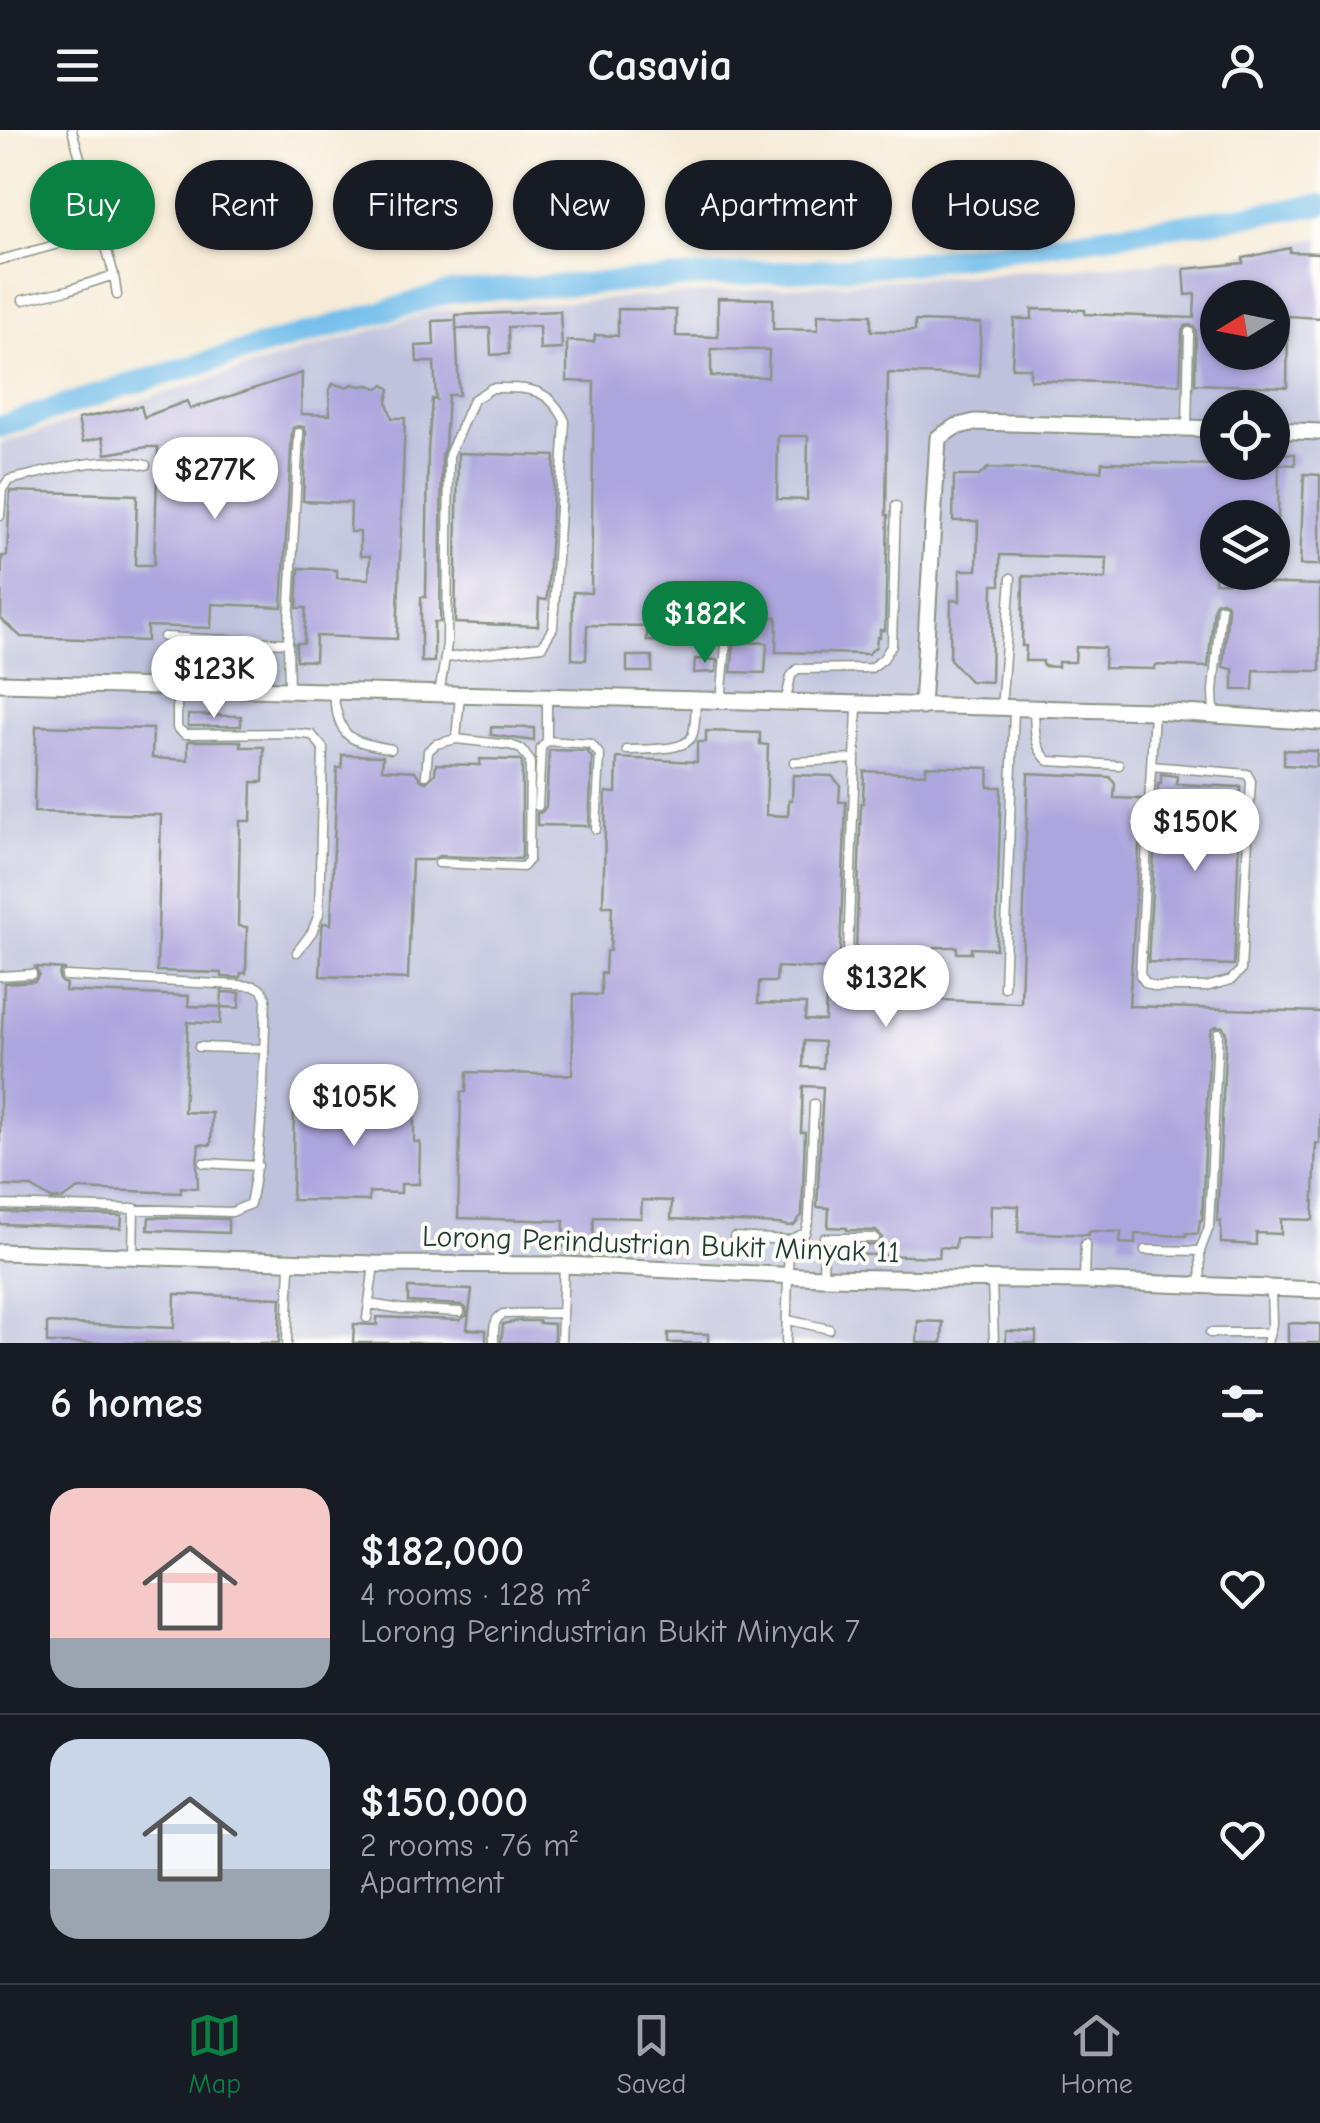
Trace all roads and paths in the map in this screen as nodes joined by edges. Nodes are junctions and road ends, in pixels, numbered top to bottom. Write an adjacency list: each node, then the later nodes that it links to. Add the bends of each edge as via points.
1 (72, 130): 2 (lane)
2 (81, 160)
3 (37, 250): 5 (lane)
4 (107, 250): 6 (lane)
5 (0, 260)
6 (114, 275): 7 (lane); 8 (lane)
7 (118, 295)
8 (23, 300)
9 (1189, 332): 10 (lane)
10 (1187, 428): 11 (street); 35 (street, via 975,422 938,438)
11 (1200, 428)
12 (1290, 431): 14 (street)
13 (299, 432): 22 (lane)
14 (1320, 432)
15 (146, 466): 17 (lane, via 84,464 8,480)
16 (896, 506): 33 (lane, via 892,644 871,668 797,669)
17 (0, 516)
18 (1010, 578): 36 (lane)
19 (1221, 608): 39 (lane)
20 (727, 632): 32 (lane)
21 (164, 637): 22 (lane)
22 (288, 642): 26 (lane)
23 (445, 658): 23 (lane, via 449,455 473,400 492,388 530,388 557,404 565,421 553,628 542,646); 28 (lane)
24 (0, 684): 25 (street)
25 (177, 688): 26 (street); 53 (lane, via 177,728 185,734 292,733 312,736 322,748 319,914)
26 (289, 691): 27 (street)
27 (332, 692): 28 (street); 43 (lane, via 343,732 354,742)
28 (439, 695): 29 (street)
29 (460, 695): 30 (street); 41 (lane)
30 (546, 698): 31 (street); 42 (lane)
31 (696, 702): 32 (street); 44 (lane, via 687,742)
32 (721, 702): 33 (street)
33 (785, 704): 34 (street)
34 (857, 706): 35 (street); 45 (lane)
35 (922, 707): 36 (street)
36 (1007, 709): 37 (street); 58 (lane)
37 (1034, 709): 38 (street); 47 (lane, via 1036,743 1049,761)
38 (1154, 711): 39 (street); 48 (lane)
39 (1214, 715): 40 (street)
40 (1320, 722)
41 (456, 739): 49 (lane, via 428,751); 52 (lane, via 510,745 530,761 529,860 523,868)
42 (548, 741): 50 (lane, via 541,748); 51 (lane, via 592,744 600,755)
43 (391, 749)
44 (627, 750)
45 (855, 760): 46 (lane); 54 (lane)
46 (794, 762)
47 (1120, 766)
48 (1151, 766): 48 (lane, via 1247,774 1251,781 1241,970 1231,980 1156,988 1140,975)
49 (426, 775)
50 (538, 806)
51 (596, 829)
52 (440, 863)
53 (297, 952)
54 (848, 952)
55 (32, 974): 56 (lane)
56 (0, 976)
57 (66, 976): 61 (lane, via 255,986 266,998)
58 (1004, 987)
59 (1218, 1033): 72 (lane, via 1209,1227)
60 (199, 1047): 61 (lane)
61 (264, 1049): 64 (lane)
62 (814, 1104): 69 (lane, via 809,1218 805,1233)
63 (204, 1163): 64 (lane)
64 (258, 1166): 66 (lane, via 250,1204 232,1212)
65 (0, 1205): 66 (lane)
66 (134, 1208): 74 (lane)
67 (734, 1237): 69 (lane)
68 (875, 1238): 79 (lane, via 824,1238)
69 (789, 1240): 78 (lane)
70 (1085, 1244): 81 (lane)
71 (1145, 1250): 72 (lane)
72 (1200, 1251): 82 (lane)
73 (0, 1252): 74 (street, Lorong Perindustrian Bukit Minyak 11)
74 (133, 1255): 75 (street, Lorong Perindustrian Bukit Minyak 11)
75 (290, 1262): 76 (street, Lorong Perindustrian Bukit Minyak 11); 93 (lane)
76 (374, 1264): 77 (street, Lorong Perindustrian Bukit Minyak 11); 85 (lane)
77 (564, 1266): 78 (street, Lorong Perindustrian Bukit Minyak 11); 87 (lane)
78 (789, 1276): 79 (street, Lorong Perindustrian Bukit Minyak 11); 89 (lane)
79 (823, 1277): 80 (street, Lorong Perindustrian Bukit Minyak 11)
80 (992, 1280): 81 (street, Lorong Perindustrian Bukit Minyak 11); 97 (lane)
81 (1084, 1281): 82 (street, Lorong Perindustrian Bukit Minyak 11)
82 (1201, 1286): 83 (street, Lorong Perindustrian Bukit Minyak 11)
83 (1271, 1288): 84 (street, Lorong Perindustrian Bukit Minyak 11); 92 (lane)
84 (1320, 1290)
85 (369, 1304): 86 (lane); 88 (lane)
86 (460, 1312)
87 (562, 1312): 94 (lane, via 503,1314 494,1324); 95 (lane)
88 (367, 1318)
89 (788, 1320): 90 (lane); 96 (lane)
90 (829, 1329)
91 (1210, 1333): 92 (lane)
92 (1268, 1338)
93 (288, 1343)
94 (494, 1343)
95 (560, 1343)
96 (786, 1343)
97 (994, 1343)

